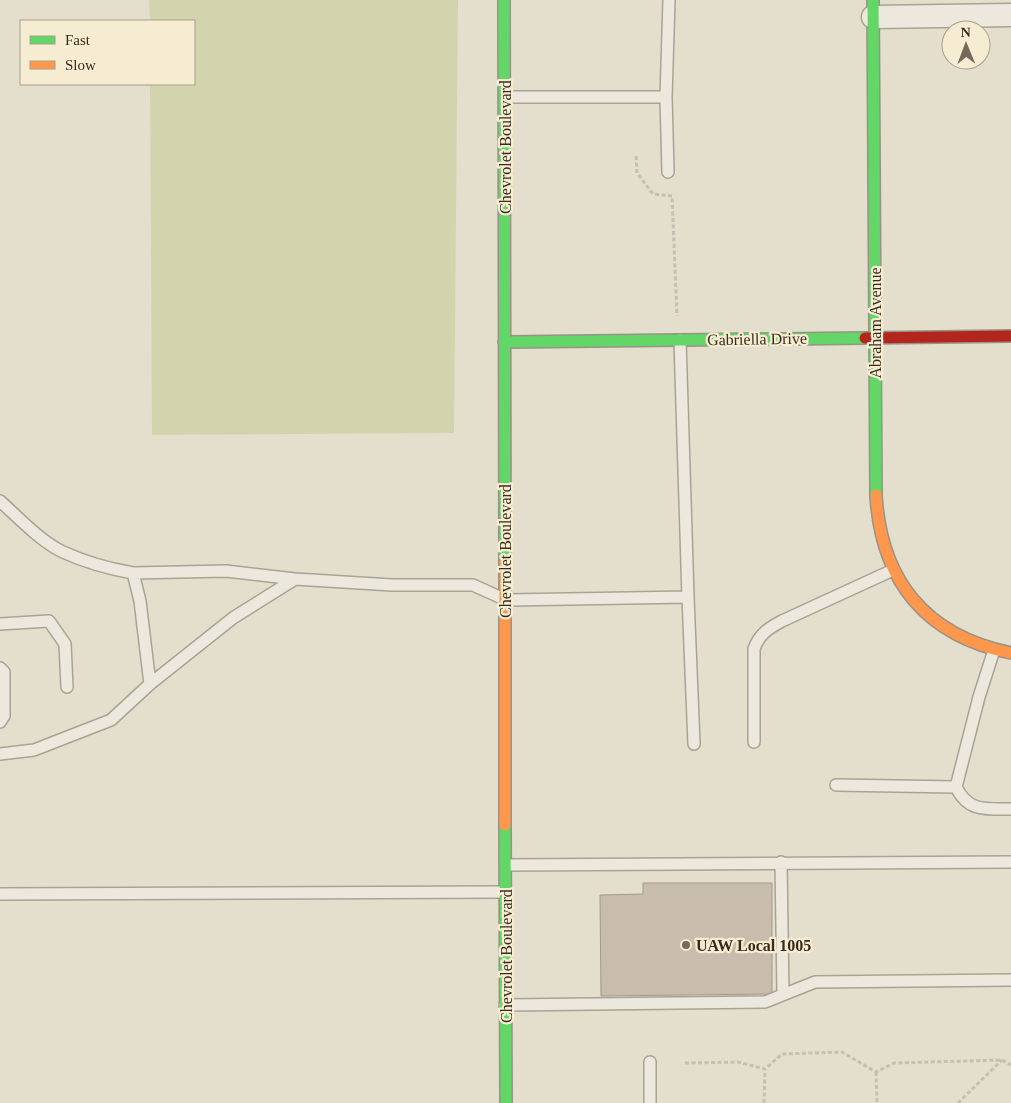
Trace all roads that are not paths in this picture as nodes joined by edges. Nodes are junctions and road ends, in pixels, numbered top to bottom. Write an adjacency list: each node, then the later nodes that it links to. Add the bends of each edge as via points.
1 (504, 0): 5 (street, Chevrolet Boulevard)
2 (669, 0): 6 (lane)
3 (873, 9): 4 (street); 9 (street, Abraham Avenue)
4 (1011, 16)
5 (505, 97): 6 (lane); 11 (street, Chevrolet Boulevard)
6 (666, 97): 7 (lane)
7 (668, 172)
8 (1011, 336): 9 (street, Gabriella Drive)
9 (875, 338): 10 (street, Gabriella Drive); 13 (street, Abraham Avenue, via 878,524)
10 (680, 340): 11 (street, Gabriella Drive); 16 (lane)
11 (504, 342): 17 (street, Chevrolet Boulevard)
12 (0, 501): 14 (lane, via 62,552)
13 (893, 570): 19 (street, Abraham Avenue, via 909,596 941,626); 25 (lane, via 782,621 757,639 754,649)
14 (134, 573): 15 (lane, via 226,571); 22 (lane)
15 (295, 579): 17 (lane, via 392,585 473,585); 22 (lane, via 234,618)
16 (688, 598): 17 (lane); 26 (lane)
17 (506, 600): 33 (street, Chevrolet Boulevard)
18 (0, 624): 23 (lane, via 49,621 65,644)
19 (994, 650): 20 (street, Abraham Avenue); 29 (lane)
20 (1011, 652)
21 (0, 668): 24 (lane, via 4,672 4,716)
22 (150, 684): 27 (lane, via 111,720 34,750)
23 (67, 687)
24 (0, 722)
25 (754, 742)
26 (694, 744)
27 (0, 754)
28 (836, 785): 29 (lane)
29 (956, 787): 30 (lane, via 968,804 987,809)
30 (1011, 809)
31 (781, 862): 32 (lane); 33 (lane); 37 (lane)
32 (1011, 862)
33 (506, 865): 34 (street, Chevrolet Boulevard)
34 (506, 892): 35 (lane); 38 (street, Chevrolet Boulevard)
35 (0, 894)
36 (1011, 980): 37 (lane, via 815,982)
37 (783, 994): 38 (lane, via 765,1002)
38 (506, 1005): 40 (street, Chevrolet Boulevard)
39 (650, 1062): 41 (lane)
40 (506, 1103)
41 (650, 1103)

